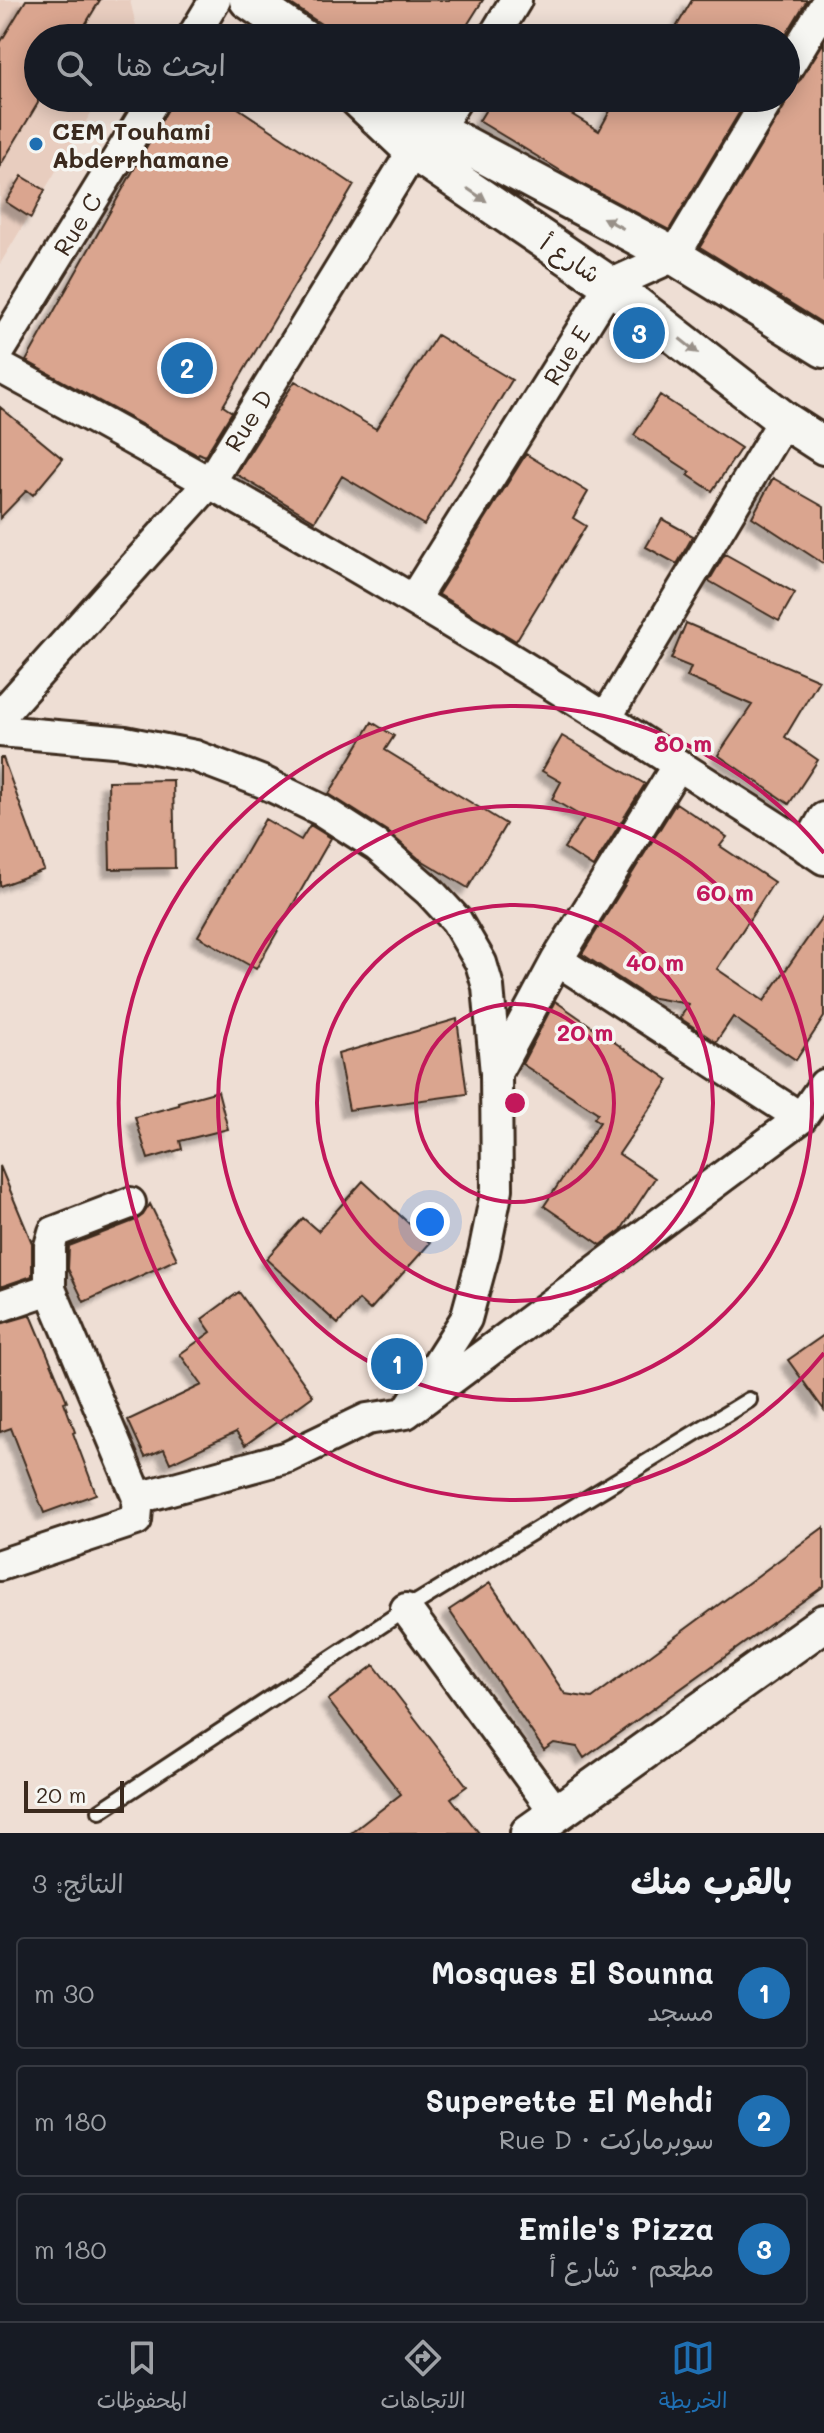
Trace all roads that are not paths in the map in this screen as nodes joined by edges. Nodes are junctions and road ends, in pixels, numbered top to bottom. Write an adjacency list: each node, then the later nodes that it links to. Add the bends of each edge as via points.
1 (215, 0): 5 (street)
2 (246, 0): 6 (street)
3 (516, 0): 7 (street)
4 (824, 7): 8 (street)
5 (200, 24)
6 (276, 24)
7 (501, 24)
8 (800, 47)
9 (146, 112): 19 (street, Rue C)
10 (382, 112): 15 (street, شارع أ)
11 (400, 112): 15 (street, شارع أ)
12 (404, 112): 15 (street, شارع أ)
13 (447, 112): 15 (street, Rue D)
14 (761, 112): 16 (street)
15 (429, 138): 16 (street, شارع أ, one-way to 15); 17 (street, شارع أ, one-way to 17); 23 (street, Rue D)
16 (674, 256): 17 (street); 18 (street, شارع أ)
17 (610, 285): 21 (street, شارع أ, one-way to 21); 24 (street, Rue E)
18 (824, 349)
19 (0, 350)
20 (0, 367): 23 (street)
21 (784, 420): 22 (street, شارع أ); 26 (street)
22 (824, 446)
23 (210, 482): 24 (street); 25 (street, Rue D)
24 (413, 600): 26 (street)
25 (0, 716)
26 (606, 718): 28 (street)
27 (0, 731): 32 (street, via 125,742 195,756 310,804 377,846 456,920 481,963)
28 (678, 765): 30 (street); 31 (street)
29 (824, 818): 30 (street)
30 (816, 854)
31 (557, 960): 32 (street); 34 (street)
32 (496, 1073): 39 (street, via 497,1189 480,1267 466,1319)
33 (824, 1085): 34 (street)
34 (801, 1118): 39 (street)
35 (130, 1203): 36 (street, via 54,1232)
36 (50, 1289): 37 (street); 40 (street)
37 (0, 1306)
38 (749, 1400): 42 (lane)
39 (406, 1413): 40 (street, via 367,1419 288,1457)
40 (138, 1498): 41 (street, via 136,1520)
41 (0, 1565)
42 (406, 1609): 44 (lane); 45 (street)
43 (824, 1623): 45 (street)
44 (100, 1811)
45 (542, 1823)

